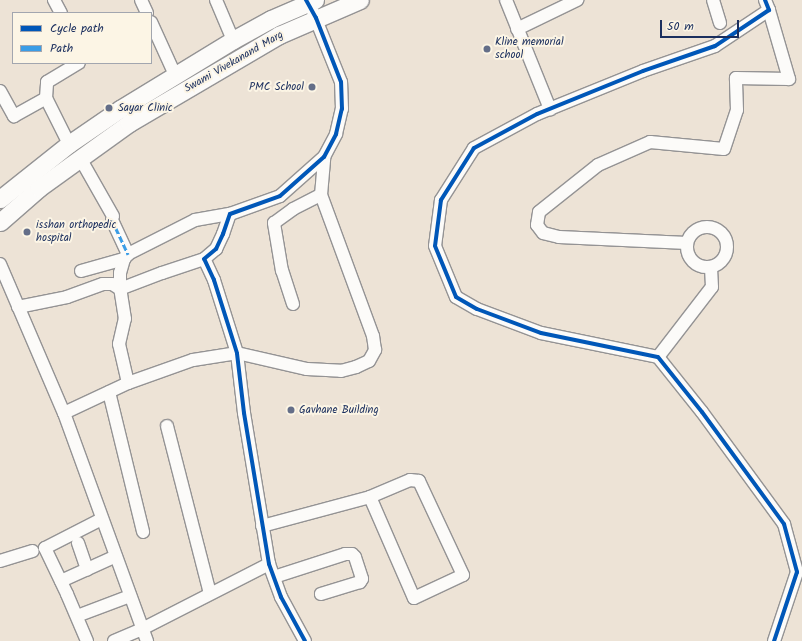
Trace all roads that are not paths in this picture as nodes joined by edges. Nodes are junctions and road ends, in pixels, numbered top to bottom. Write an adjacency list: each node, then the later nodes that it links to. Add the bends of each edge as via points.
1 (54, 0): 10 (street)
2 (141, 0): 11 (street)
3 (216, 0): 15 (street)
4 (360, 0): 8 (main road, Swami Vivekanand Marg)
5 (506, 0): 14 (street)
6 (577, 0): 14 (street)
7 (713, 0): 12 (street)
8 (311, 5): 15 (main road, Swami Vivekanand Marg, via 271,19); 22 (street, via 341,82 342,109 336,134); 23 (main road, Swami Vivekanand Marg, via 279,35 129,123)
9 (767, 5): 20 (street, via 715,46 643,70); 28 (street, via 789,79 736,78 737,110 724,148 650,142 598,165 539,212 537,225 543,234)
10 (60, 12)
11 (147, 12)
12 (720, 23)
13 (152, 24): 17 (street)
14 (517, 29): 20 (street)
15 (233, 40): 17 (main road, Swami Vivekanand Marg)
16 (77, 64): 19 (street, via 47,82)
17 (175, 75): 21 (main road, Swami Vivekanand Marg)
18 (0, 91): 19 (street, via 14,116)
19 (46, 98): 21 (street)
20 (550, 109): 38 (street, via 474,148 441,200 435,246 456,297 477,309 541,333)
21 (69, 144): 25 (main road, Swami Vivekanand Marg)
22 (324, 157): 24 (street); 26 (street, via 280,196)
23 (80, 158): 27 (main road, Swami Vivekanand Marg); 29 (street, via 112,218)
24 (321, 195): 35 (street, via 293,208 274,223 282,271); 37 (street, via 373,336 375,350 369,361 356,368 334,371 307,369)
25 (0, 199)
26 (230, 214): 29 (street, via 195,220); 30 (street, via 216,249)
27 (0, 222)
28 (687, 243): 32 (street, via 686,249 692,261 698,265); 32 (street, via 693,232 705,227 717,229 722,234 727,246 726,253 718,264)
29 (126, 257): 33 (street); 34 (street, via 120,273)
30 (204, 259): 34 (street); 37 (street, via 214,280)
31 (0, 264): 36 (street)
32 (711, 267): 38 (street, via 712,287)
33 (81, 271)
34 (120, 289): 36 (street, via 112,284 103,284 60,298); 39 (street, via 125,319 119,344)
35 (293, 304)
36 (18, 307): 41 (street)
37 (237, 353): 39 (street, via 193,360); 45 (street)
38 (658, 356): 63 (street, via 784,524 797,572)
39 (128, 382): 40 (street)
40 (109, 392): 41 (street); 46 (street)
41 (64, 414): 44 (street)
42 (167, 426): 55 (street)
43 (370, 497): 43 (street, via 410,480 419,481 463,575 414,598); 45 (street)
44 (102, 519): 49 (street); 54 (street, via 44,548)
45 (262, 526): 51 (street)
46 (143, 532)
47 (78, 543): 52 (street)
48 (33, 551): 50 (street)
49 (116, 556): 52 (street); 57 (street)
50 (0, 561)
51 (269, 564): 53 (street); 55 (street)
52 (87, 569): 54 (street)
53 (274, 577): 56 (street, via 352,554 362,580); 62 (street, via 281,597)
54 (61, 581): 58 (street)
55 (210, 593): 59 (street)
56 (321, 594)
57 (130, 596): 58 (street); 59 (street)
58 (77, 616): 60 (street)
59 (144, 635): 61 (street)
60 (87, 641)
61 (114, 641)
62 (305, 641)
63 (774, 641)

